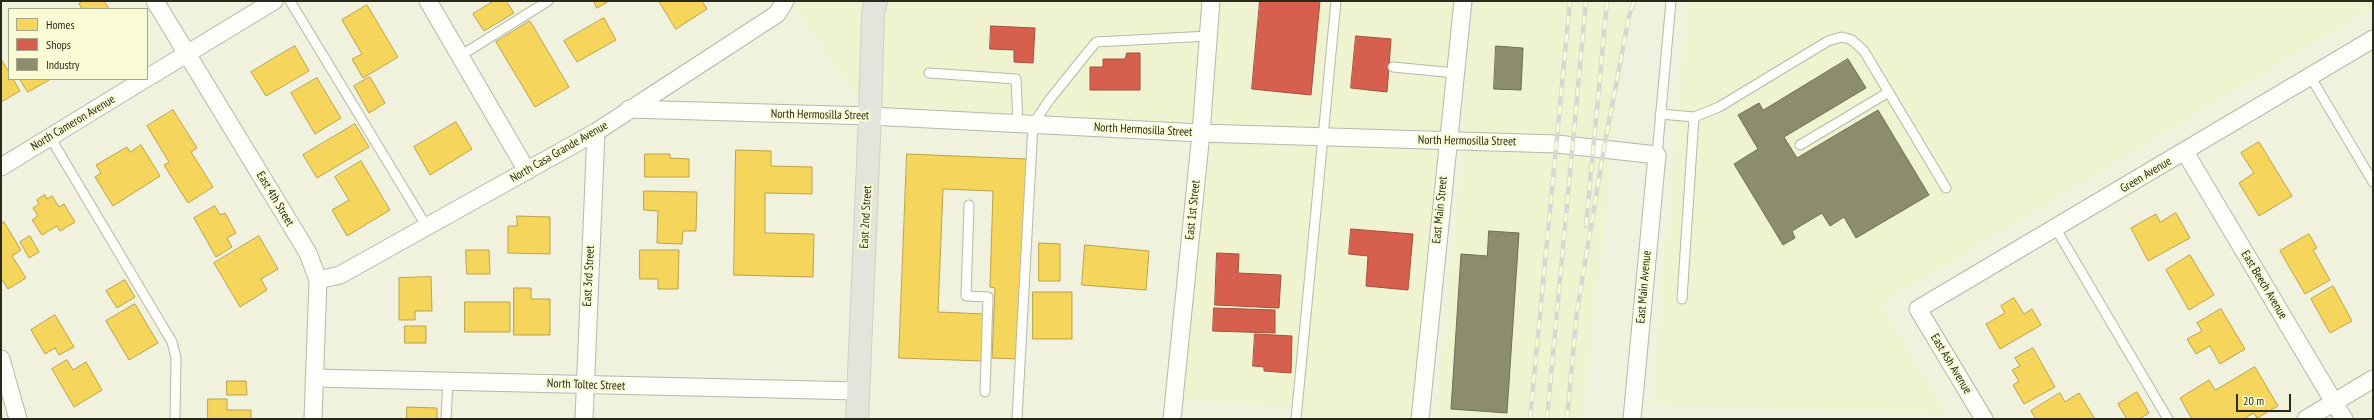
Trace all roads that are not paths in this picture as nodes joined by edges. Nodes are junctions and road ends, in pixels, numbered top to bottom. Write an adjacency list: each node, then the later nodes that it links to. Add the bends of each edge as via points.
1 (156, 1): 14 (street, East 4th Street)
2 (274, 1): 14 (street, North Cameron Avenue)
3 (290, 1): 41 (lane)
4 (428, 1): 15 (street)
5 (548, 1): 15 (lane)
6 (785, 1): 23 (street, North Casa Grande Avenue, via 777,14)
7 (1211, 1): 12 (street, East 1st Street)
8 (1336, 1): 31 (lane)
9 (1463, 1): 18 (street, East Main Street)
10 (1671, 1): 24 (lane)
11 (874, 8): 25 (main road, East 2nd Street)
12 (1209, 36): 27 (lane, via 1096,42 1050,99); 29 (street, East 1st Street)
13 (2373, 39): 19 (street, Green Avenue)
14 (187, 54): 20 (street, North Cameron Avenue); 43 (street, East 4th Street, via 308,253)
15 (460, 56): 37 (street)
16 (1393, 67): 18 (lane)
17 (929, 73): 27 (lane, via 1016,79)
18 (1455, 73): 32 (street, East Main Street)
19 (2310, 76): 34 (street, Green Avenue); 38 (lane)
20 (148, 77)
21 (143, 80): 30 (street, North Cameron Avenue)
22 (1889, 92): 26 (lane, via 1864,52 1852,40 1842,37 1828,41 1719,107); 33 (lane); 39 (lane)
23 (629, 109): 25 (street, North Hermosilla Street); 28 (street, North Casa Grande Avenue)
24 (1660, 114): 26 (lane); 35 (lane)
25 (870, 116): 27 (street, North Hermosilla Street); 51 (main road, East 2nd Street)
26 (1694, 117): 44 (lane)
27 (1025, 124): 29 (street, North Hermosilla Street); 60 (lane)
28 (596, 132): 37 (street, North Casa Grande Avenue); 50 (street, East 3rd Street)
29 (1201, 133): 31 (street, North Hermosilla Street); 61 (street, East 1st Street)
30 (50, 137): 36 (street, North Cameron Avenue); 55 (lane, via 172,342 176,373)
31 (1322, 137): 32 (street, North Hermosilla Street); 62 (lane)
32 (1447, 141): 35 (street, North Hermosilla Street, via 1557,144); 63 (street, East Main Street)
33 (1800, 145)
34 (2185, 152): 42 (street, Green Avenue); 53 (street, East Beech Avenue)
35 (1657, 155): 64 (street, East Main Avenue)
36 (1, 167)
37 (527, 171): 41 (street, North Casa Grande Avenue)
38 (2373, 182)
39 (1946, 188)
40 (969, 204): 52 (lane, via 966,296 988,297)
41 (427, 227): 43 (street, North Casa Grande Avenue, via 340,275)
42 (2056, 229): 45 (street, Green Avenue); 66 (lane)
43 (318, 280): 47 (street, East 4th Street)
44 (1682, 299)
45 (1918, 309): 65 (street, East Ash Avenue)
46 (1, 359): 54 (street)
47 (314, 378): 49 (street, North Toltec Street); 56 (street, East 4th Street)
48 (2373, 379): 53 (street)
49 (448, 381): 50 (street, North Toltec Street); 57 (lane)
50 (584, 385): 51 (street, North Toltec Street); 58 (street, East 3rd Street)
51 (858, 391): 59 (main road, East 2nd Street)
52 (985, 392)
53 (2334, 402): 67 (street); 68 (street, East Beech Avenue)
54 (18, 419)
55 (175, 419)
56 (313, 419)
57 (446, 419)
58 (584, 419)
59 (857, 419)
60 (1017, 419)
61 (1172, 419)
62 (1296, 419)
63 (1420, 419)
64 (1632, 419)
65 (1984, 419)
66 (2168, 419)
67 (2306, 419)
68 (2344, 419)

